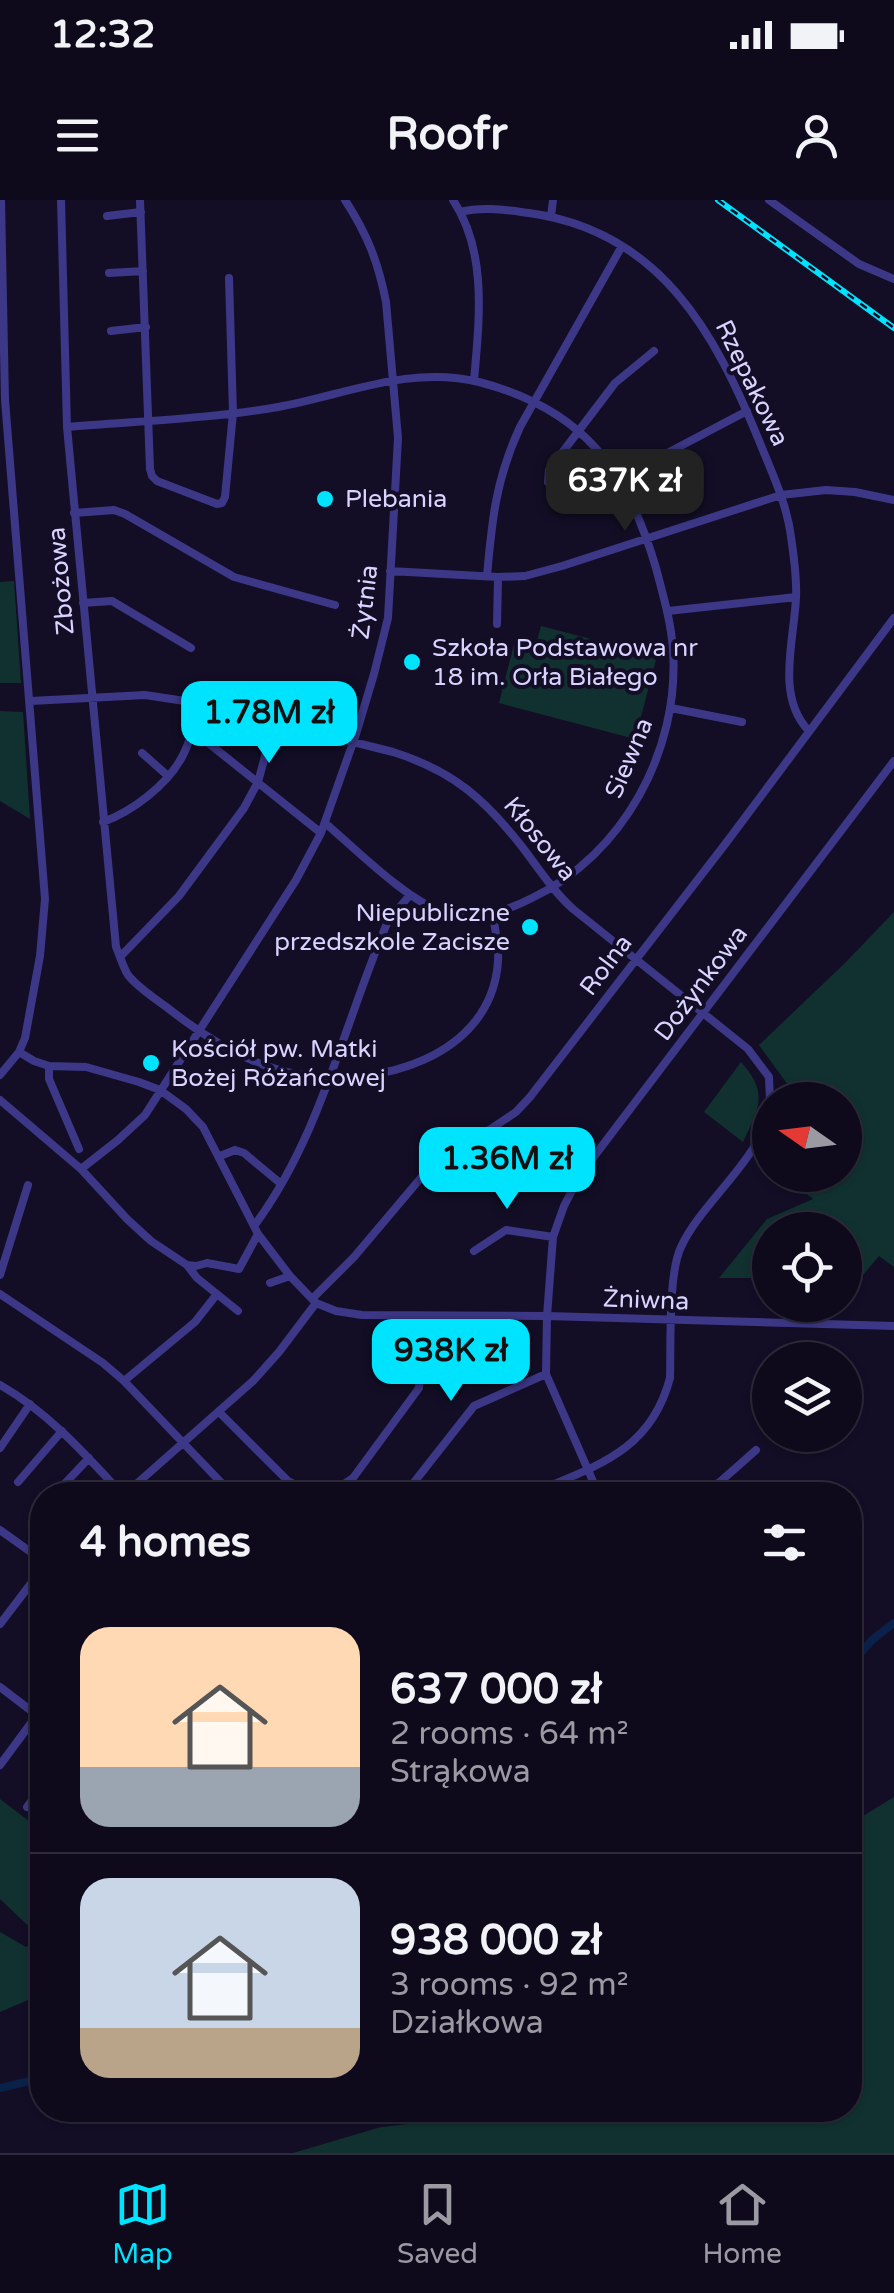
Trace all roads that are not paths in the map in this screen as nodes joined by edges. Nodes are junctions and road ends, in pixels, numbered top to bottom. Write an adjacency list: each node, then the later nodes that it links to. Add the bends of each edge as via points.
1 (1, 200): 22 (street)
2 (61, 200): 27 (street, Zbożowa)
3 (140, 200): 8 (street)
4 (345, 200): 20 (street, Żytnia, via 377,261)
5 (452, 200): 9 (street)
6 (553, 200): 11 (street)
7 (768, 200): 16 (street, via 859,264)
8 (141, 212): 10 (street); 13 (street)
9 (460, 212): 11 (street, Rzepakowa); 21 (street, via 479,286)
10 (107, 216)
11 (551, 216): 12 (street, Rzepakowa)
12 (622, 246): 23 (street); 24 (street, Rzepakowa, via 691,308)
13 (143, 272): 14 (street); 17 (street)
14 (109, 273)
15 (229, 278): 25 (street)
16 (894, 279)
17 (146, 327): 18 (street); 26 (street)
18 (111, 331)
19 (654, 352): 28 (street, via 614,384)
20 (394, 379): 21 (street, Siewna); 25 (street, Siewna); 35 (street, Żytnia, via 398,438)
21 (474, 381): 23 (street, Siewna)
22 (2, 400): 46 (street)
23 (534, 402): 28 (street, Siewna); 36 (street, via 502,469)
24 (747, 411): 29 (street); 31 (street, Rzepakowa)
25 (233, 413): 26 (street, Siewna); 26 (street, via 225,497 217,504 152,476)
26 (149, 420): 27 (street, Siewna)
27 (67, 427): 33 (street, Zbożowa)
28 (579, 431): 29 (street, Siewna); 30 (street, via 549,470)
29 (620, 478): 34 (street, Siewna)
30 (548, 482)
31 (781, 495): 32 (street, via 826,490); 34 (street); 38 (street, Rzepakowa)
32 (894, 500)
33 (74, 513): 39 (street, Zbożowa); 40 (street, via 114,510 234,577)
34 (646, 538): 37 (street, via 544,571); 41 (street, Siewna)
35 (390, 571): 36 (street); 53 (street, Żytnia, via 387,622)
36 (487, 576): 37 (street)
37 (498, 577): 43 (street)
38 (796, 597): 41 (street); 52 (street, Rzepakowa, via 790,684 792,704)
39 (83, 603): 44 (street, via 112,601); 45 (street, Zbożowa)
40 (335, 605)
41 (668, 610): 48 (street, Siewna)
42 (894, 618): 52 (street, Rolna)
43 (497, 624)
44 (191, 648)
45 (91, 697): 46 (street, Kłosowa); 47 (street, Kłosowa, via 145,695); 58 (street, Zbożowa)
46 (31, 701): 67 (street, via 45,900)
47 (198, 704): 50 (street, Kłosowa); 51 (street)
48 (671, 708): 49 (street); 60 (street, Siewna, via 654,765 624,820 592,858)
49 (742, 722)
50 (274, 723): 53 (street, Kłosowa); 57 (street)
51 (192, 730): 56 (street); 57 (street)
52 (808, 730): 64 (street, Rolna)
53 (353, 742): 59 (street, Żytnia); 60 (street, Kłosowa, via 414,759 468,788 495,812)
54 (142, 753): 56 (street)
55 (894, 760): 65 (street, Dożynkowa)
56 (168, 776): 58 (street)
57 (258, 782): 59 (street); 63 (street, via 180,896)
58 (103, 822): 63 (street, Zbożowa)
59 (323, 828): 61 (street); 66 (street, Żytnia)
60 (553, 888): 62 (street, Siewna); 64 (street, Kłosowa)
61 (410, 896): 62 (street, via 449,914); 70 (street, via 388,921)
62 (492, 916): 70 (street, via 498,962 493,986 456,1042 405,1067)
63 (120, 957): 66 (street, via 130,977)
64 (635, 959): 65 (street, Kłosowa); 89 (street, Rolna, via 516,1112 425,1173)
65 (704, 1012): 71 (street, Kłosowa, via 754,1056); 81 (street, Dożynkowa, via 580,1175)
66 (198, 1032): 70 (street, via 278,1070); 72 (street, Żytnia)
67 (19, 1052): 68 (street); 69 (street)
68 (50, 1066): 72 (street, via 86,1067); 74 (street, via 49,1079)
69 (0, 1075)
70 (330, 1078): 78 (street)
71 (768, 1082)
72 (160, 1090): 76 (street, via 186,1108); 77 (street, Żytnia, via 144,1115)
73 (0, 1100): 77 (street)
74 (78, 1148)
75 (752, 1149): 93 (street, Kłosowa, via 680,1248)
76 (220, 1156): 78 (street, via 244,1153); 80 (street)
77 (81, 1170): 83 (street, via 127,1220)
78 (280, 1183): 80 (street)
79 (28, 1185): 84 (street)
80 (256, 1230): 83 (street, via 239,1269); 85 (street)
81 (554, 1237): 82 (street, via 506,1230); 92 (street, Dożynkowa)
82 (474, 1251)
83 (187, 1265): 88 (street)
84 (0, 1275)
85 (290, 1276): 86 (street); 89 (street)
86 (270, 1283)
87 (0, 1294): 96 (street)
88 (217, 1294): 90 (street); 96 (street, via 195,1322)
89 (314, 1301): 91 (street, Żniwna, via 362,1315); 99 (street, Rolna, via 266,1366)
90 (238, 1310)
91 (423, 1316): 92 (street, Żniwna); 112 (street, via 418,1388)
92 (547, 1316): 93 (street, Żniwna); 95 (street, Dożynkowa)
93 (672, 1321): 94 (street, Żniwna); 105 (street, Kłosowa, via 670,1378 653,1421 620,1452)
94 (894, 1326)
95 (546, 1374): 105 (street, Dożynkowa); 113 (street, via 474,1406)
96 (124, 1381): 101 (street)
97 (0, 1385): 98 (street)
98 (30, 1404): 100 (street); 102 (street)
99 (218, 1412): 101 (street, Rolna); 111 (street)
100 (62, 1431): 104 (street); 106 (street)
101 (183, 1444): 109 (street, Rolna); 110 (street)
102 (0, 1448)
103 (754, 1452): 116 (street)
104 (89, 1458): 107 (street); 108 (street)
105 (586, 1469): 114 (street, Kłosowa); 115 (street, Dożynkowa)
106 (18, 1482)
107 (66, 1482)
108 (112, 1482)
109 (139, 1482)
110 (220, 1482)
111 (288, 1482)
112 (348, 1482)
113 (414, 1482)
114 (557, 1482)
115 (592, 1482)
116 (718, 1482)
117 (0, 1530): 118 (street)
118 (30, 1551)
119 (30, 1585): 120 (street)
120 (0, 1624)
121 (0, 1688): 122 (street)
122 (30, 1710)
123 (30, 1729): 124 (street)
124 (0, 1765)
125 (30, 1803): 126 (street)
126 (27, 1807)

